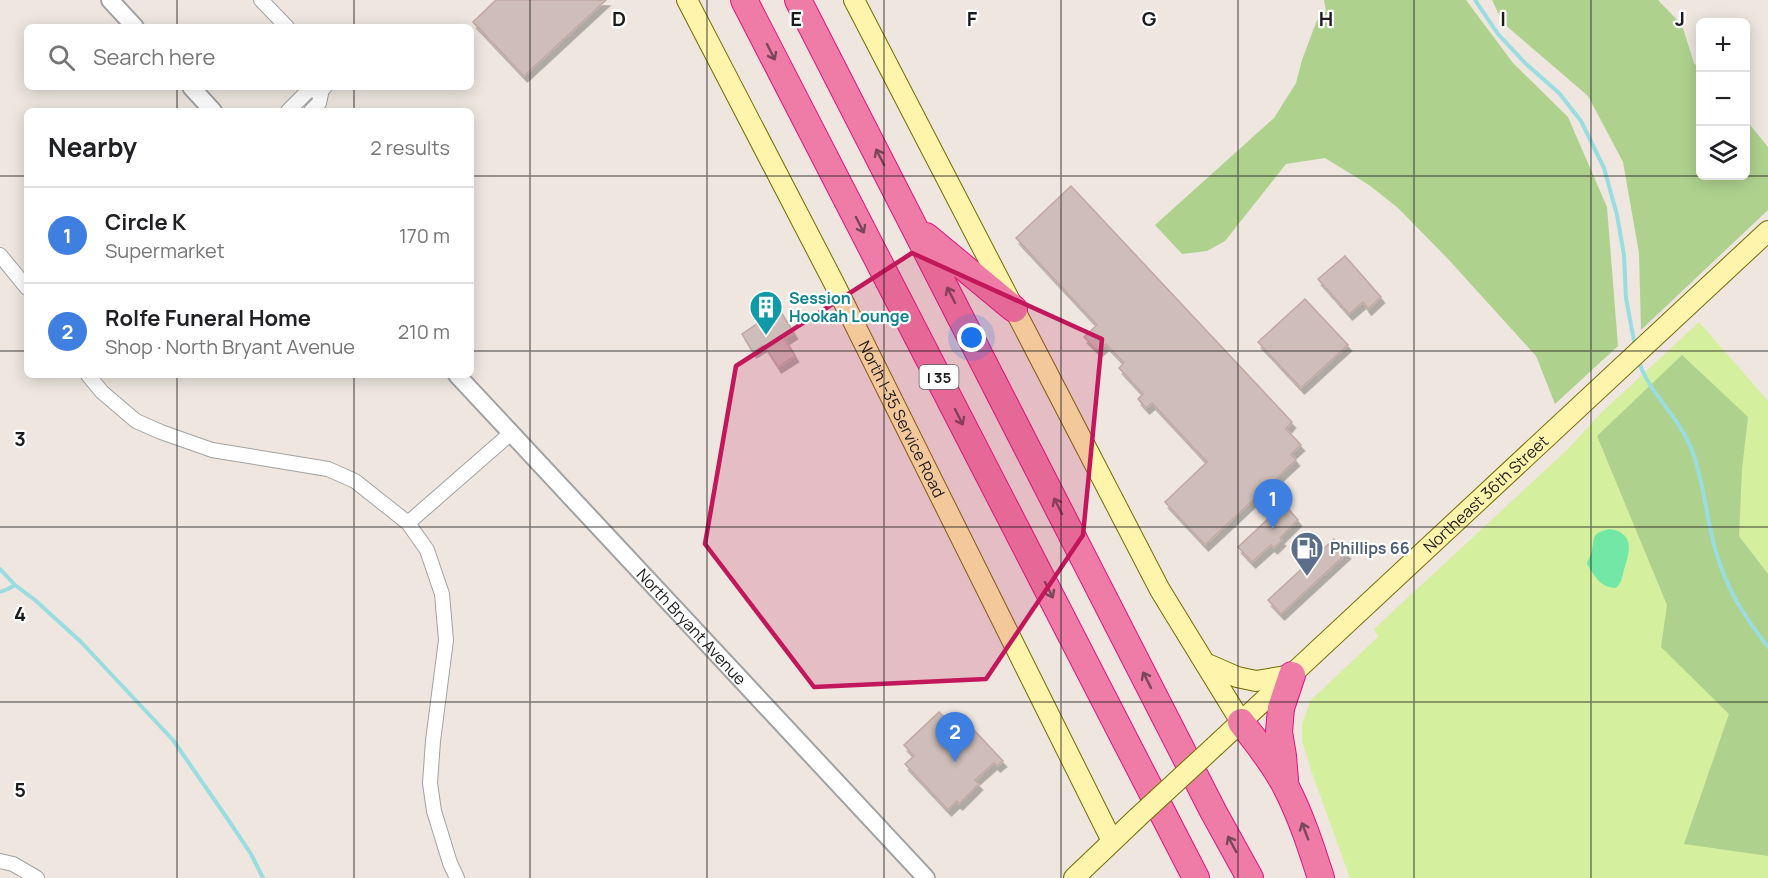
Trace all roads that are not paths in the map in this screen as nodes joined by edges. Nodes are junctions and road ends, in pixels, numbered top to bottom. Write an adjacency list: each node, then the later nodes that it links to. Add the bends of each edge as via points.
1 (110, 0): 7 (street)
2 (261, 0): 8 (street)
3 (687, 0): 28 (main road, North I-35 Service Road, via 835,285)
4 (744, 0): 34 (highway, I 35, one-way to 34)
5 (798, 0): 15 (highway, I 35, one-way to 5)
6 (854, 0): 19 (main road)
7 (132, 24)
8 (284, 24)
9 (194, 90): 12 (street)
10 (313, 90): 13 (street)
11 (322, 90): 14 (street)
12 (210, 108)
13 (291, 108)
14 (313, 108)
15 (916, 228): 19 (highway); 35 (highway, I 35, one-way to 15)
16 (1768, 231): 25 (main road, Northeast 36th Street)
17 (0, 255): 18 (street)
18 (24, 284)
19 (1014, 309): 24 (main road, via 1160,590)
20 (90, 378): 23 (street, via 136,421 212,450 328,469 355,481)
21 (460, 378): 22 (street, North Bryant Avenue)
22 (511, 433): 23 (street); 32 (street, North Bryant Avenue)
23 (408, 523): 31 (street, via 427,550 442,594 446,640 430,783 434,811)
24 (1205, 663): 25 (main road, via 1237,678 1256,681); 26 (main road)
25 (1292, 675): 26 (main road, Northeast 36th Street); 27 (highway, via 1281,708 1279,732)
26 (1241, 722): 27 (highway); 28 (main road, Northeast 36th Street, bridge)
27 (1286, 786): 36 (highway, one-way to 27)
28 (1112, 841): 33 (main road, Northeast 36th Street)
29 (0, 861): 30 (street)
30 (37, 878)
31 (457, 878)
32 (926, 878)
33 (1074, 878)
34 (1196, 878)
35 (1250, 878)
36 (1321, 878)

